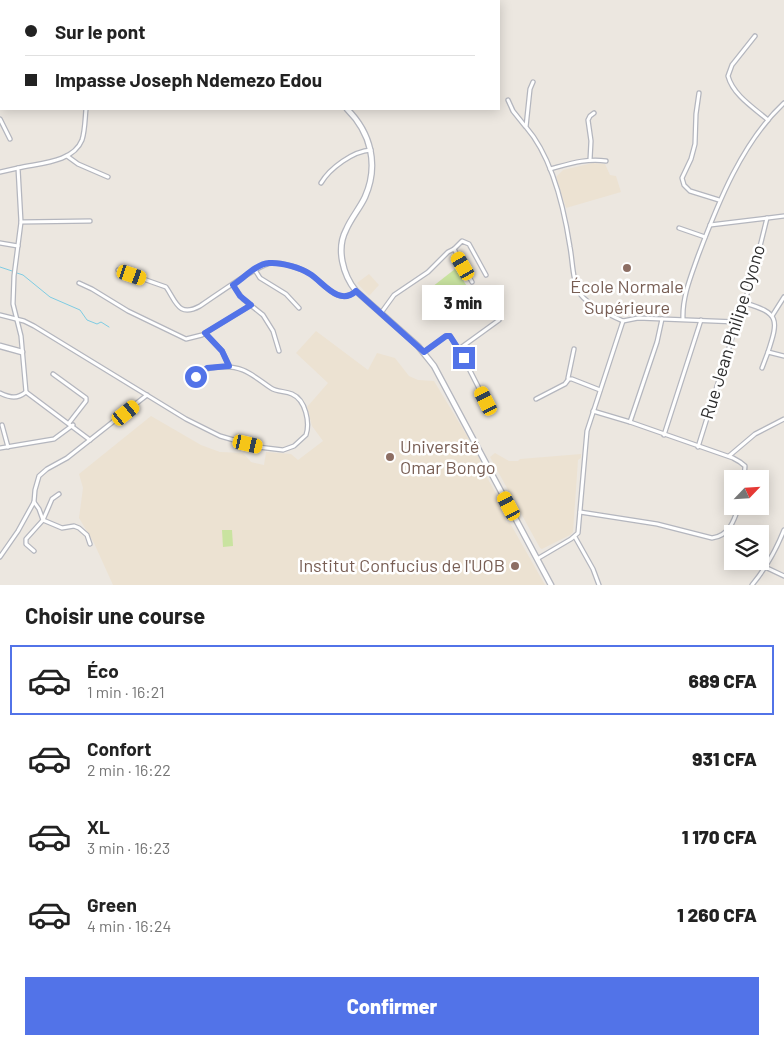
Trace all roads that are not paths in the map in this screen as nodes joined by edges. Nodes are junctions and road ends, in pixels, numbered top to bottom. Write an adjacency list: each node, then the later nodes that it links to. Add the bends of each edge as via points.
1 (755, 36): 10 (street, via 732,65 728,76 732,88)
2 (533, 82): 11 (street)
3 (699, 93): 22 (street, via 695,144 682,178 686,189)
4 (508, 100): 11 (street)
5 (784, 102): 10 (street)
6 (86, 110): 14 (street, via 81,141)
7 (353, 111): 13 (main road)
8 (594, 113): 15 (street, via 588,120)
9 (0, 119): 12 (street)
10 (768, 120): 22 (street, via 753,139)
11 (526, 127): 18 (street, via 537,140)
12 (10, 139)
13 (371, 150): 21 (street, via 357,153 338,164); 39 (main road, via 366,193 342,244 345,272)
14 (67, 156): 17 (street); 20 (street)
15 (590, 160): 16 (street); 18 (street)
16 (606, 161)
17 (18, 168): 19 (street); 25 (street)
18 (550, 169): 51 (street, via 567,229 574,280 586,300)
19 (0, 172)
20 (108, 177)
21 (321, 183)
22 (719, 200): 27 (street)
23 (784, 216): 24 (street)
24 (767, 218): 27 (street); 41 (street, Rue Jean Philipe Oyono)
25 (21, 222): 26 (street); 31 (street)
26 (90, 222)
27 (710, 225): 29 (street)
28 (679, 228): 29 (street)
29 (705, 238): 49 (street, via 686,290)
30 (0, 243): 31 (street)
31 (18, 246): 47 (street, via 13,296)
32 (454, 250): 35 (street, via 462,241 467,242); 36 (street); 44 (street, via 394,295)
33 (118, 270): 38 (street, via 166,287 174,302 186,310 200,306)
34 (255, 270): 38 (street); 39 (street, via 264,264 278,263 309,273 334,294 348,295); 43 (street, via 260,278 286,294)
35 (486, 275)
36 (472, 282)
37 (79, 283): 54 (street, via 178,336 188,339)
38 (233, 285): 42 (street)
39 (356, 291): 44 (main road)
40 (784, 297): 46 (street)
41 (745, 303): 46 (street, via 766,310); 53 (street, Rue Jean Philipe Oyono)
42 (251, 305): 54 (street); 58 (street, via 260,312 276,336)
43 (299, 308)
44 (381, 313): 60 (main road)
45 (0, 315): 47 (street)
46 (772, 316): 61 (street, via 775,332)
47 (16, 319): 59 (street); 71 (street, via 42,331)
48 (662, 319): 49 (street); 51 (street); 76 (street)
49 (683, 319): 52 (street)
50 (499, 320): 56 (street)
51 (623, 320): 68 (street)
52 (701, 320): 53 (street); 80 (street)
53 (737, 322): 83 (street, Rue Jean Philipe Oyono)
54 (205, 333): 63 (street, via 222,351)
55 (0, 346): 59 (main road)
56 (459, 349): 60 (street, via 453,339 446,336); 73 (street)
57 (574, 349): 67 (street)
58 (279, 351)
59 (22, 352): 69 (street)
60 (424, 352): 97 (main road)
61 (768, 352): 62 (street); 64 (street)
62 (784, 356)
63 (229, 366): 66 (street, via 207,368); 71 (street, via 296,397 308,422 302,440 283,450 238,442 220,436)
64 (762, 368)
65 (53, 374): 77 (street, via 86,398)
66 (196, 377)
67 (568, 379): 68 (street); 72 (street, via 565,384)
68 (600, 390): 74 (street)
69 (26, 392): 70 (street, via 16,398); 77 (street)
70 (0, 393)
71 (147, 396): 81 (street)
72 (536, 399)
73 (489, 408)
74 (593, 411): 76 (street); 89 (street, via 586,443)
75 (784, 419): 85 (street, via 754,434)
76 (630, 422): 80 (street)
77 (69, 423): 79 (street)
78 (2, 425): 82 (street)
79 (73, 425): 81 (street); 82 (street, via 54,439)
80 (664, 435): 83 (street)
81 (90, 440): 88 (street, via 43,472 36,482)
82 (8, 447): 84 (street)
83 (698, 447): 85 (street)
84 (0, 448)
85 (729, 456): 86 (street, via 743,464)
86 (745, 470)
87 (59, 494): 91 (street, via 49,503)
88 (34, 502): 91 (street); 96 (street)
89 (580, 512): 90 (street, via 657,524 712,538 726,534); 93 (street)
90 (735, 515)
91 (42, 520): 94 (street, via 62,528 79,528); 95 (street, via 26,540)
92 (784, 530): 98 (street)
93 (575, 537): 97 (street); 103 (street)
94 (90, 544)
95 (34, 551)
96 (0, 557)
97 (537, 559): 102 (main road)
98 (769, 561)
99 (763, 570): 104 (street)
100 (769, 570): 101 (street)
101 (784, 576)
102 (551, 585)
103 (599, 585)
104 (752, 585)

